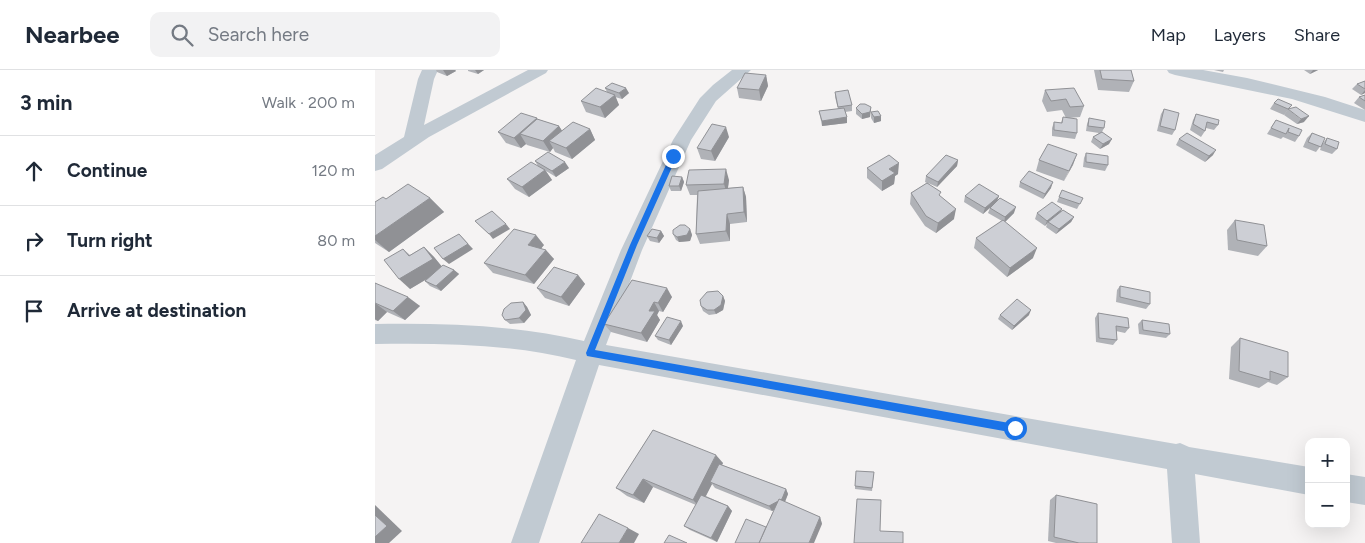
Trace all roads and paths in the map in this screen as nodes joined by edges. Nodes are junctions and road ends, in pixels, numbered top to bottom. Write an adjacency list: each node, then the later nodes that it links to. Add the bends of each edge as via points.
1 (430, 70): 6 (street)
2 (540, 70): 6 (street)
3 (743, 70): 9 (street, via 704,104 673,156)
4 (1175, 70): 5 (street, via 1245,82 1346,108)
5 (1365, 116)
6 (412, 140): 7 (street)
7 (375, 164)
8 (375, 334): 9 (street, via 480,334 551,342)
9 (590, 353): 10 (street); 12 (street)
10 (1180, 456): 11 (street); 13 (street)
11 (1305, 480)
12 (525, 543)
13 (1186, 543)

